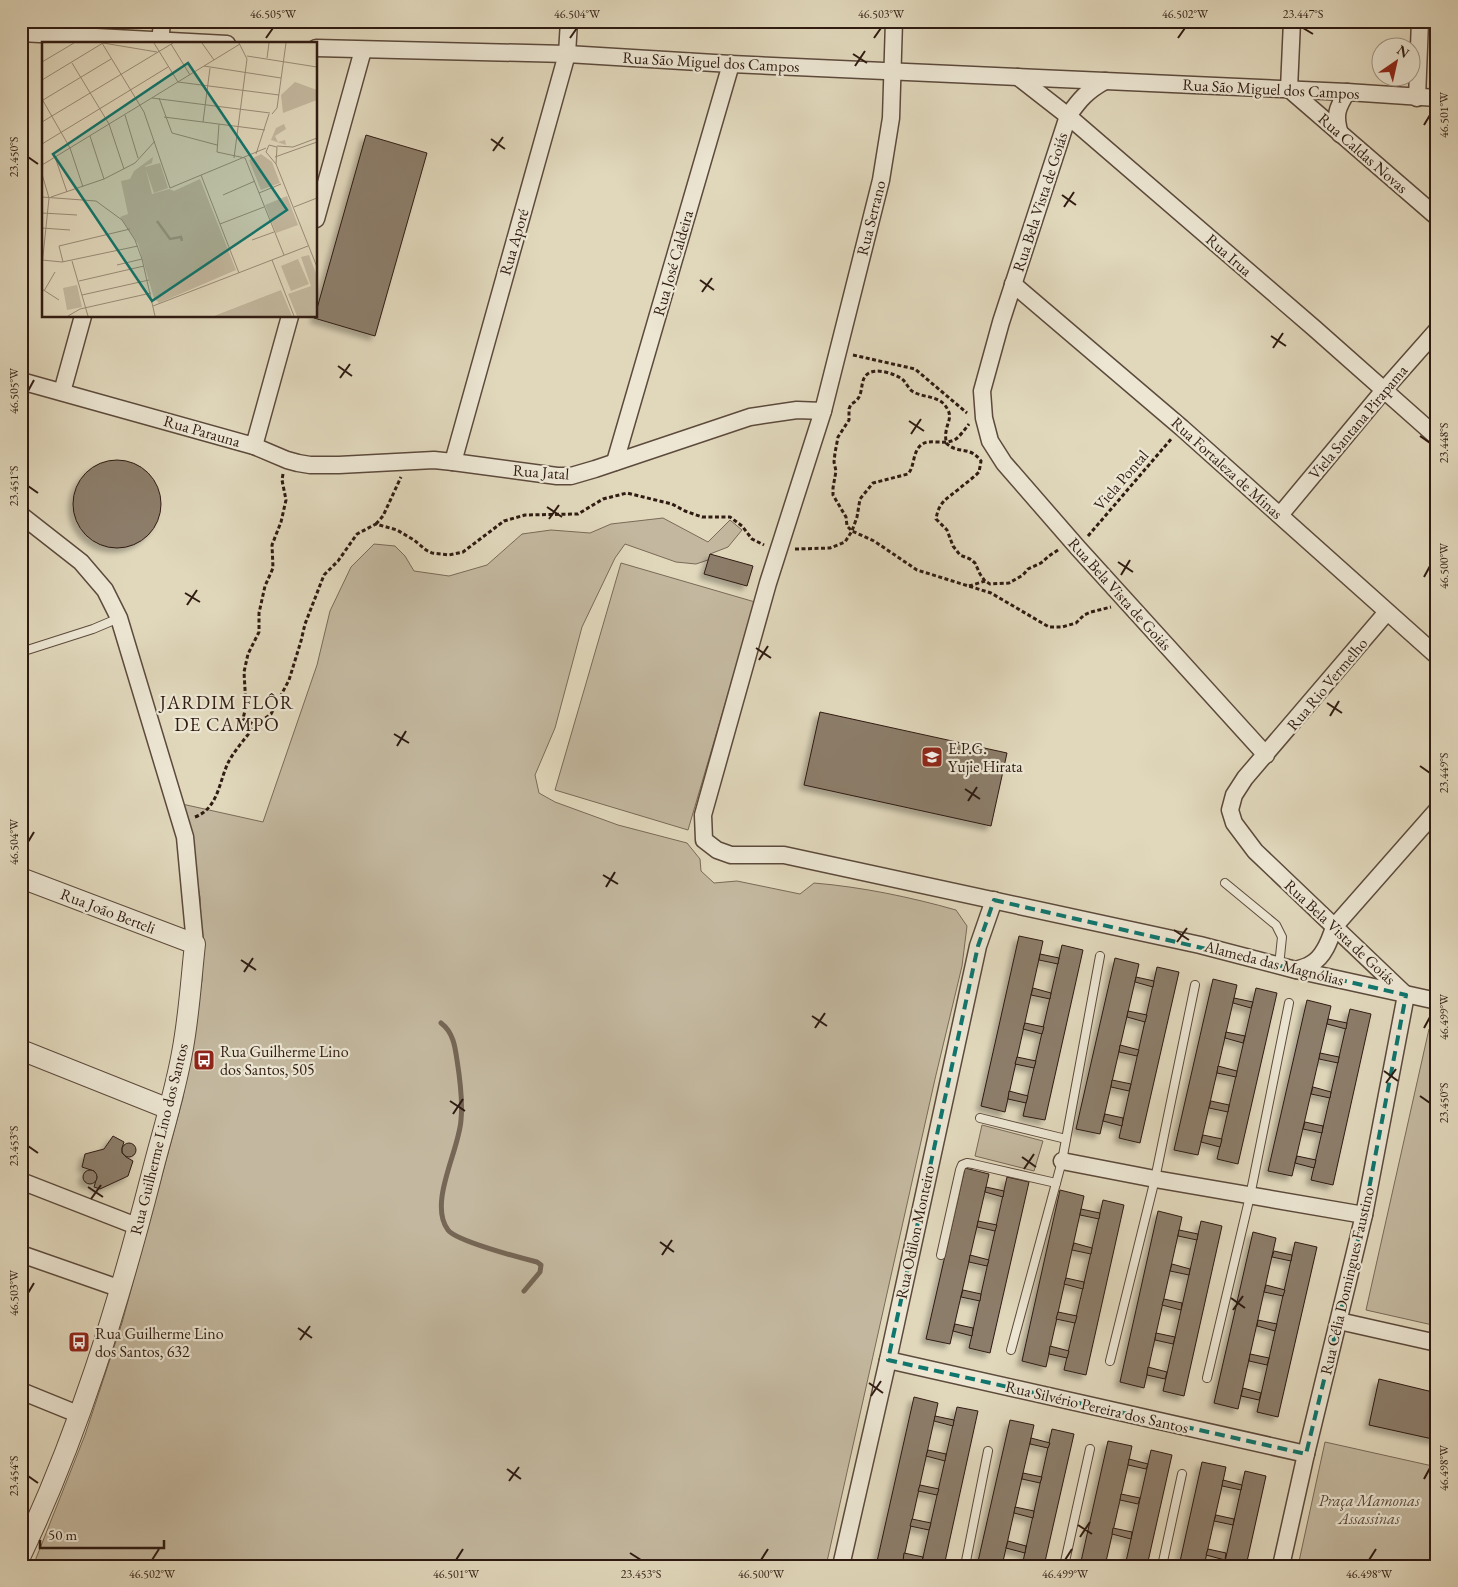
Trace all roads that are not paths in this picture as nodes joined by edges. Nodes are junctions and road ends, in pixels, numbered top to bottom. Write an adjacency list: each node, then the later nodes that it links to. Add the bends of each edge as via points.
1 (162, 21): 7 (street)
2 (568, 21): 10 (street, Rua Aporé)
3 (894, 21): 12 (street, Rua Serrano)
4 (1292, 21): 15 (street)
5 (1420, 21): 17 (street)
6 (21, 33): 7 (street)
7 (160, 42)
8 (318, 48): 9 (street, Rua São Miguel dos Campos)
9 (363, 50): 10 (street, Rua São Miguel dos Campos); 21 (street)
10 (567, 54): 11 (street, Rua São Miguel dos Campos); 33 (street, Rua Aporé)
11 (731, 64): 12 (street, Rua São Miguel dos Campos); 34 (street, Rua José Caldeira)
12 (892, 71): 13 (street, Rua São Miguel dos Campos); 30 (street, Rua Serrano, via 891,118 881,180)
13 (1018, 77): 14 (street, Rua São Miguel dos Campos); 19 (street, Rua Irua)
14 (1105, 81): 15 (street, Rua São Miguel dos Campos); 19 (street, via 1080,99)
15 (1289, 89): 16 (street, Rua São Miguel dos Campos); 20 (street, Rua Caldas Novas)
16 (1347, 92): 17 (street, Rua São Miguel dos Campos); 20 (street, via 1336,112)
17 (1417, 98): 18 (street, Rua São Miguel dos Campos)
18 (1437, 98)
19 (1068, 116): 23 (street, Rua Bela Vista de Goiás); 28 (street, Rua Irua)
20 (1340, 134): 22 (street, Rua Caldas Novas)
21 (318, 212)
22 (1437, 217)
23 (1013, 284): 36 (street, Rua Fortaleza de Minas); 42 (street, Rua Bela Vista de Goiás, via 982,392 990,441 1004,463 1075,544)
24 (83, 318): 29 (street)
25 (289, 318): 32 (street, Rua Parauna)
26 (1437, 330): 28 (street, Viela Santana Pirapama)
27 (21, 381): 29 (street, Rua Parauna)
28 (1384, 390): 31 (street, Rua Irua); 36 (street, Viela Santana Pirapama)
29 (62, 392): 32 (street, Rua Parauna)
30 (823, 411): 34 (street, Rua Jatal, via 797,410 750,418); 37 (street, Rua Serrano)
31 (1437, 437)
32 (254, 446): 33 (street, Rua Jatal, via 287,460 310,465)
33 (453, 462): 34 (street, Rua Jatal, via 557,476 571,476)
34 (615, 462)
35 (21, 515): 39 (street, Rua Guilherme Lino dos Santos, via 82,562 106,590)
36 (1280, 515): 38 (street, Rua Fortaleza de Minas)
37 (779, 548): 46 (street, Alameda das Magnólias, via 703,815 704,840 731,855 784,855)
38 (1387, 612): 41 (street, Rua Fortaleza de Minas); 42 (street, Rua Rio Vermelho)
39 (118, 618): 40 (lane); 48 (street, Rua Guilherme Lino dos Santos, via 181,820)
40 (21, 652)
41 (1437, 656)
42 (1266, 755): 47 (street, Rua Bela Vista de Goiás, via 1234,795 1230,810 1234,822 1255,851)
43 (1437, 810): 47 (street)
44 (21, 878): 48 (street, Rua João Berteli)
45 (1225, 883): 50 (lane, via 1276,925 1282,937)
46 (994, 900): 50 (street, Alameda das Magnólias, via 1200,945); 73 (street, Rua Odilon Monteiro, via 978,946)
47 (1334, 926): 51 (street, via 1323,953 1312,964); 53 (street, Rua Bela Vista de Goiás)
48 (195, 944): 57 (street, Rua Guilherme Lino dos Santos, via 182,1053)
49 (1100, 956): 59 (lane)
50 (1279, 966): 51 (street, Alameda das Magnólias)
51 (1296, 970): 53 (street, Alameda das Magnólias)
52 (1195, 985): 61 (lane)
53 (1406, 994): 54 (street, Alameda das Magnólias); 65 (street, Rua Célia Domingues Faustino)
54 (1437, 1001)
55 (1289, 1003): 64 (lane)
56 (21, 1050): 57 (street)
57 (169, 1108): 66 (street, Rua Guilherme Lino dos Santos)
58 (980, 1118): 59 (lane)
59 (1066, 1139): 60 (lane)
60 (1062, 1161): 61 (street); 63 (lane)
61 (1155, 1179): 64 (street); 74 (lane)
62 (21, 1181): 66 (street)
63 (1056, 1183): 68 (lane, via 973,1164 962,1165); 72 (lane)
64 (1250, 1196): 65 (street); 75 (lane)
65 (1364, 1215): 70 (street, Rua Célia Domingues Faustino)
66 (138, 1227): 69 (street, Rua Guilherme Lino dos Santos)
67 (21, 1254): 69 (street)
68 (942, 1255)
69 (121, 1289): 77 (street, Rua Guilherme Lino dos Santos)
70 (1338, 1322): 71 (street); 80 (street, Rua Célia Domingues Faustino)
71 (1437, 1343)
72 (1011, 1350)
73 (888, 1360): 80 (street, Rua Silvério Pereira dos Santos); 84 (street, Rua Odilon Monteiro)
74 (1110, 1361)
75 (1207, 1378)
76 (21, 1391): 77 (street)
77 (80, 1415): 82 (street, Rua Guilherme Lino dos Santos)
78 (1090, 1449): 86 (lane)
79 (988, 1451): 85 (lane)
80 (1306, 1454): 88 (street, Rua Célia Domingues Faustino)
81 (1182, 1474): 87 (lane)
82 (28, 1525): 83 (street, Rua Guilherme Lino dos Santos)
83 (21, 1556)
84 (841, 1566)
85 (965, 1566)
86 (1064, 1566)
87 (1162, 1566)
88 (1281, 1566)

